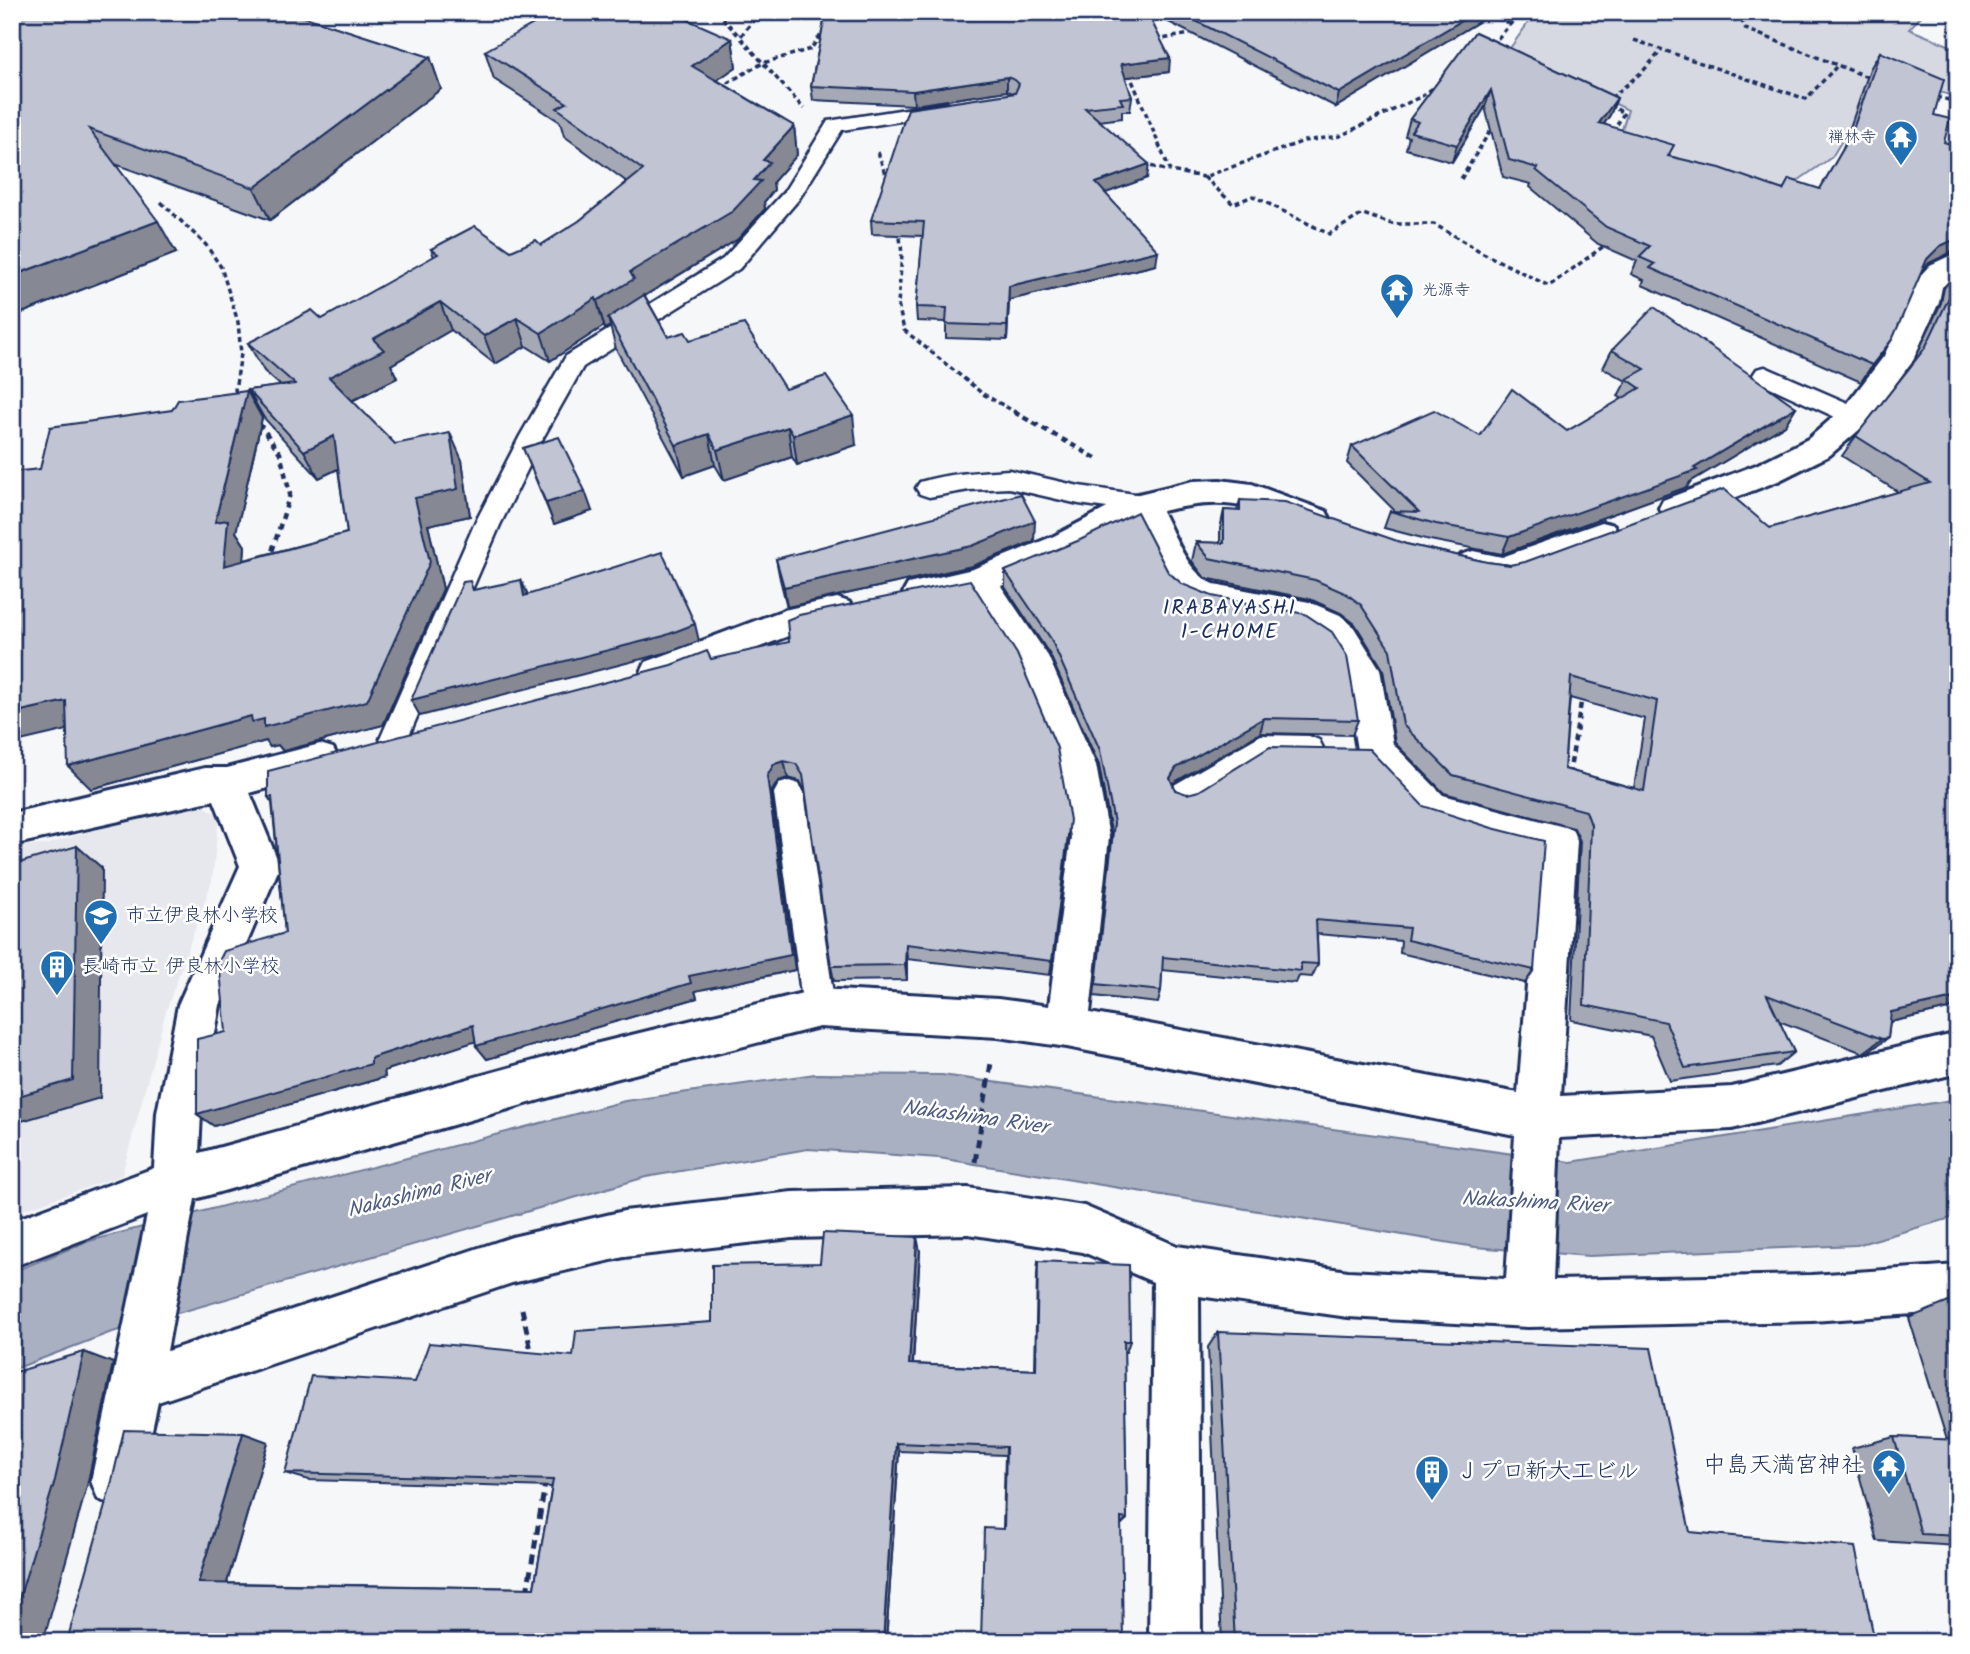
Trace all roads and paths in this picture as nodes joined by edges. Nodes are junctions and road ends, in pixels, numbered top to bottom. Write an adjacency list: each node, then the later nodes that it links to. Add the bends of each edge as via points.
1 (717, 12): 9 (path)
2 (760, 12): 9 (path)
3 (1481, 12): 6 (path)
4 (1521, 12): 6 (path)
5 (1737, 12): 15 (path, via 1746,29)
6 (1511, 24): 12 (path)
7 (1198, 32): 11 (path)
8 (831, 33): 14 (path, via 819,37 811,49)
9 (740, 37): 14 (path)
10 (1634, 40): 13 (path)
11 (1144, 42)
12 (1487, 50)
13 (1662, 50): 15 (path, via 1806,99); 26 (path, via 1605,103 1624,113)
14 (763, 63): 19 (path); 25 (path, via 805,110)
15 (1836, 67): 17 (path)
16 (1128, 72): 28 (path)
17 (1872, 79)
18 (1444, 80): 29 (path, via 1422,96 1340,136 1304,141)
19 (715, 90)
20 (1925, 95): 21 (path)
21 (1958, 102)
22 (969, 106): 24 (lane)
23 (1497, 120): 30 (path)
24 (868, 121): 25 (lane); 31 (path)
25 (835, 125): 49 (lane, via 792,195 731,264 574,362)
26 (1612, 134)
27 (1133, 161): 28 (path)
28 (1170, 172): 29 (path)
29 (1203, 177): 34 (path, via 1233,204 1253,196 1329,234 1363,214 1392,224 1434,224 1549,286)
30 (1461, 179)
31 (887, 181)
32 (161, 202): 37 (path, via 221,267 238,322 241,354 235,390)
33 (897, 218): 41 (path, via 903,254 897,303 904,330 983,394 1119,471)
34 (1615, 239)
35 (1958, 261): 38 (street, via 1928,285 1898,360)
36 (1765, 375): 38 (lane)
37 (243, 400)
38 (1855, 416): 44 (street, via 1819,447 1766,473 1503,570)
39 (257, 421): 43 (path, via 279,453 290,494)
40 (929, 488): 41 (lane, via 1009,479)
41 (1142, 504): 42 (street, via 1193,492 1242,494); 45 (street, via 1066,545); 50 (street, via 1180,578 1192,589 1310,615 1341,636 1362,669)
42 (1343, 531)
43 (270, 558)
44 (1441, 558)
45 (979, 581): 46 (street, via 796,619 676,667); 58 (street, via 1035,666 1077,765 1090,837)
46 (626, 681)
47 (1583, 696): 55 (path)
48 (430, 733): 49 (street)
49 (372, 745): 51 (street)
50 (1355, 749): 53 (lane, via 1261,747); 55 (street, via 1430,807)
51 (227, 784): 54 (street, via 205,784); 61 (street, via 260,866 199,1005 179,1113)
52 (789, 793): 56 (lane)
53 (1184, 794)
54 (12, 829)
55 (1558, 841): 60 (street)
56 (819, 1008): 57 (street); 61 (street, via 599,1063)
57 (998, 1018): 58 (street); 62 (path)
58 (1067, 1028): 60 (street)
59 (1958, 1053): 60 (street, via 1732,1108)
60 (1538, 1118): 67 (street)
61 (176, 1182): 63 (street); 69 (street)
62 (968, 1211): 64 (street, via 792,1215 624,1234); 65 (street, via 1084,1229)
63 (12, 1244)
64 (512, 1259): 68 (path); 69 (street)
65 (1177, 1269): 67 (street, via 1348,1294); 73 (street)
66 (1958, 1288): 67 (street, via 1812,1298)
67 (1528, 1304)
68 (534, 1365)
69 (137, 1385): 71 (street)
70 (547, 1470): 72 (path)
71 (105, 1524)
72 (525, 1602)
73 (1175, 1642)

